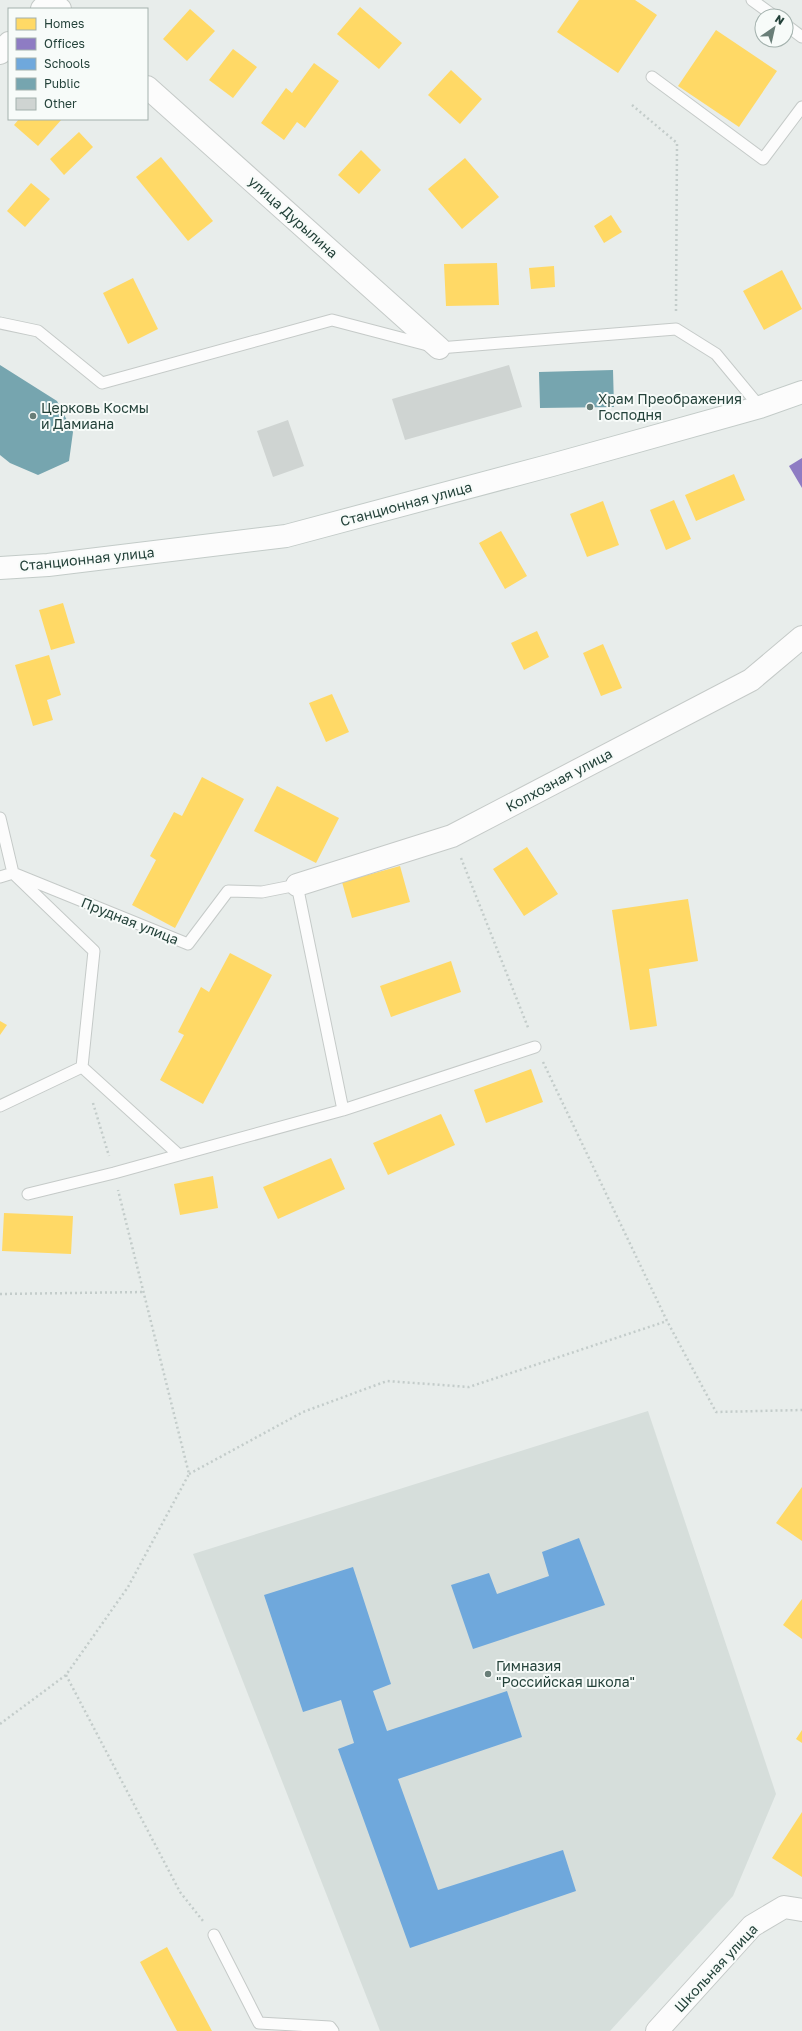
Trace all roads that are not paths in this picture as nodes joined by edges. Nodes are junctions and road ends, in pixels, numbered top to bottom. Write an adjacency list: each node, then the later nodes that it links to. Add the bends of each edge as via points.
1 (752, 0): 4 (lane)
2 (43, 8): 3 (street, via 50,1)
3 (59, 8)
4 (763, 8)
5 (8, 44): 6 (street)
6 (0, 52)
7 (652, 77): 9 (lane, via 763,159)
8 (148, 88): 11 (street, улица Дурылина)
9 (802, 107)
10 (0, 323): 11 (lane, via 38,331 102,383 332,320)
11 (439, 348): 13 (lane, via 676,330 716,354)
12 (802, 392): 13 (street, Станционная улица)
13 (760, 407): 14 (street, Станционная улица, via 286,536 48,565)
14 (0, 568)
15 (802, 637): 19 (street, Колхозная улица, via 751,680 452,836)
16 (0, 818): 17 (lane)
17 (13, 873): 18 (lane); 19 (lane, Прудная улица, via 188,944 228,891 262,892); 21 (lane, via 94,951)
18 (0, 877)
19 (297, 885): 23 (lane)
20 (535, 1047): 23 (lane)
21 (82, 1067): 22 (lane); 24 (lane)
22 (0, 1106)
23 (343, 1110): 24 (lane)
24 (179, 1154): 25 (lane, via 114,1174)
25 (28, 1194)
26 (802, 1910): 29 (street, Школьная улица, via 784,1907 752,1926)
27 (214, 1935): 28 (lane, via 259,2023 330,2027)
28 (333, 2031)
29 (657, 2031)

